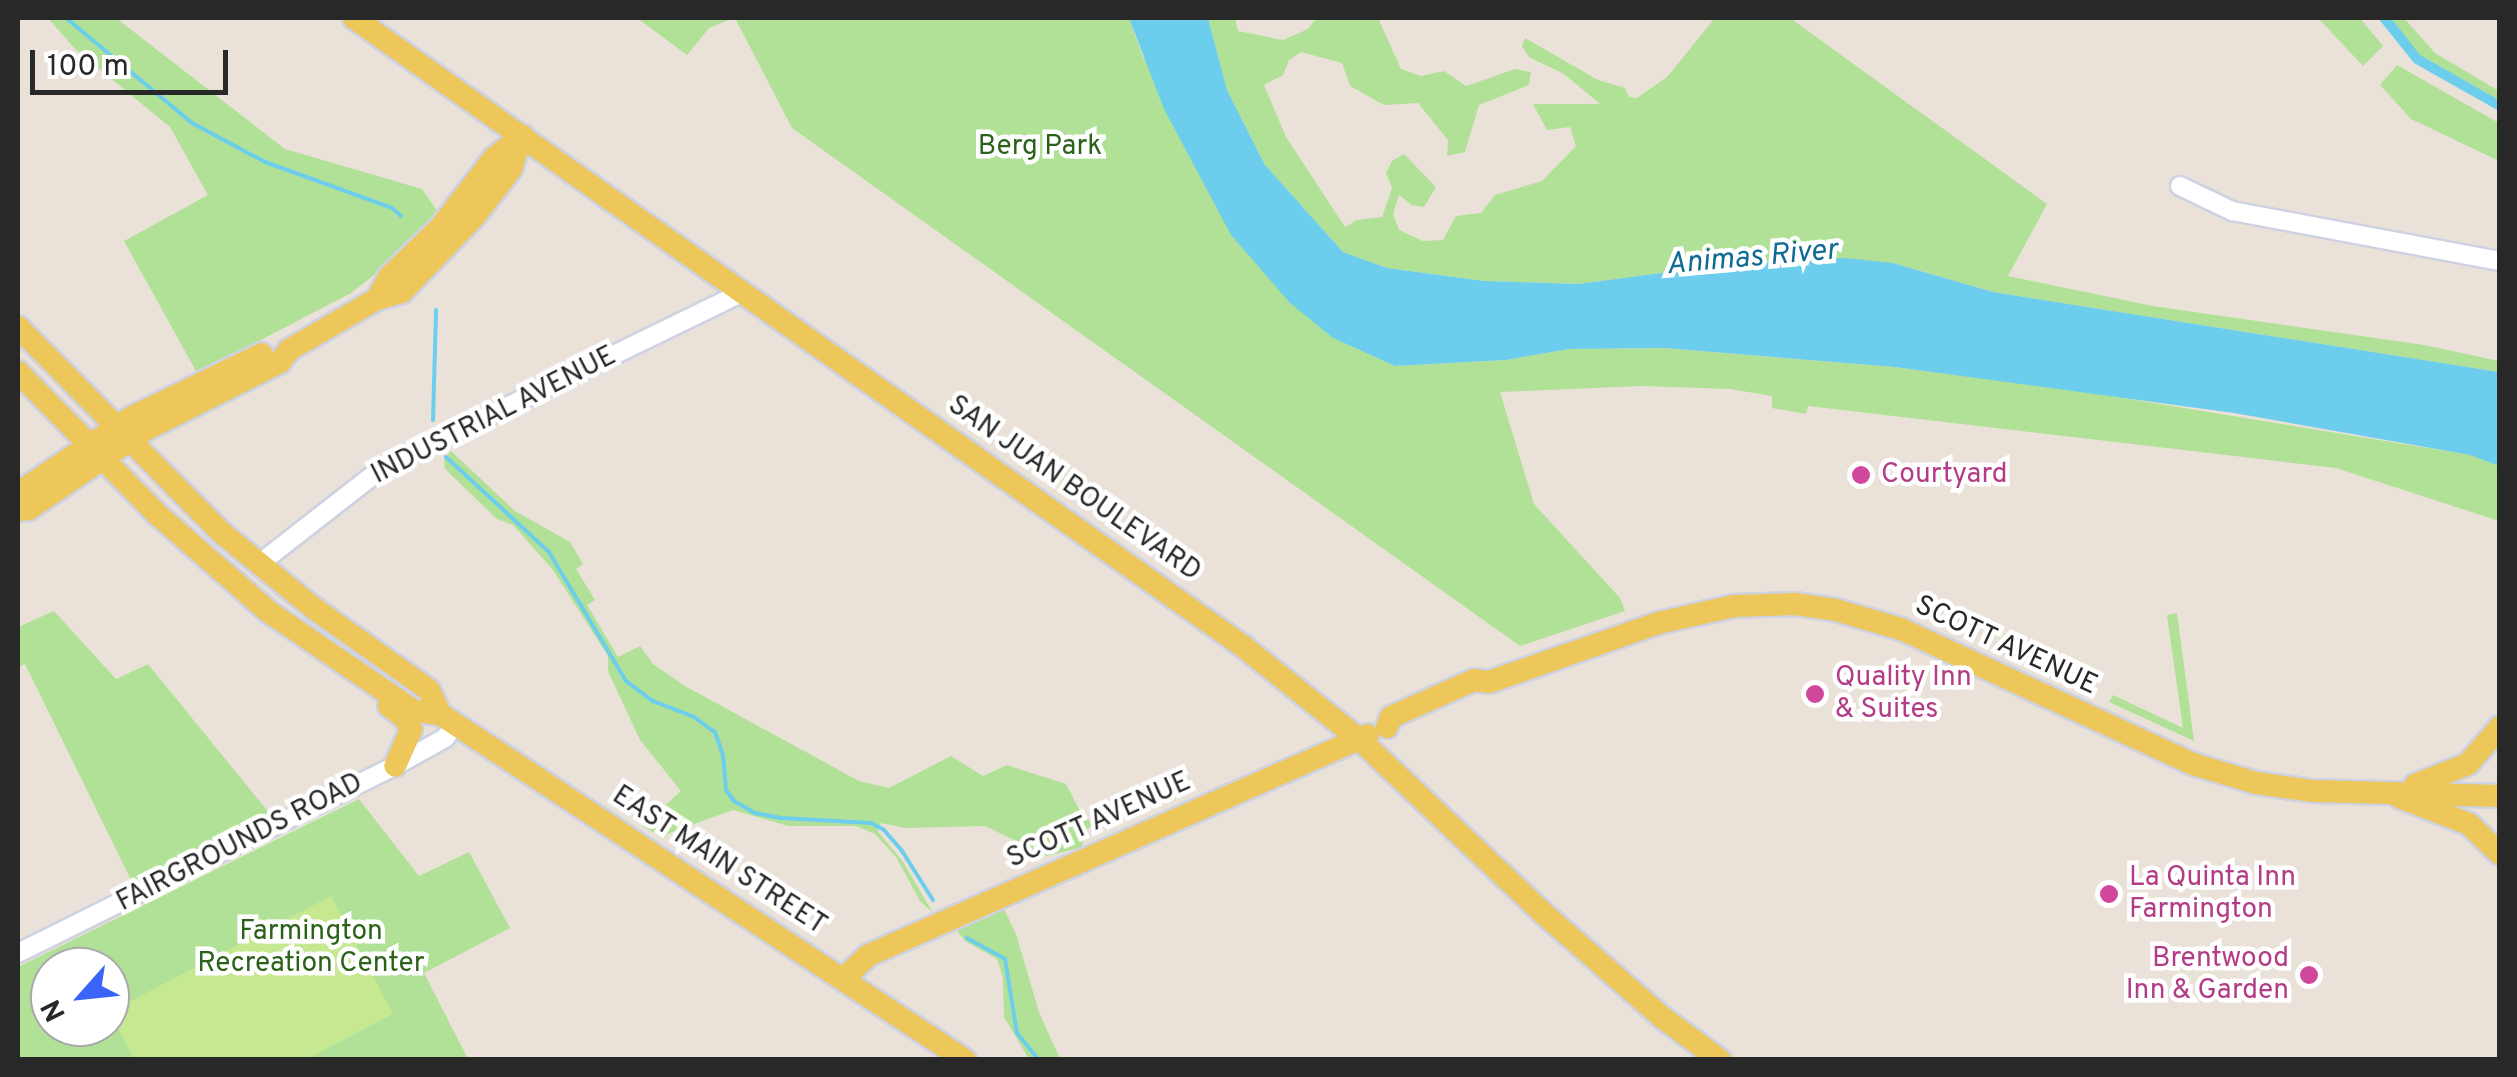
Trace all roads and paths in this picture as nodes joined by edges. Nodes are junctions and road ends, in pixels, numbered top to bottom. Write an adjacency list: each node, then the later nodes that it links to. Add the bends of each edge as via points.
1 (354, 18): 2 (main road, SAN JUAN BOULEVARD)
2 (522, 136): 5 (main road, SAN JUAN BOULEVARD); 8 (main road, via 510,168 455,240 402,292 377,299 289,350 274,348)
3 (2180, 186): 4 (street, via 2232,211)
4 (2500, 261)
5 (744, 292): 12 (street, INDUSTRIAL AVENUE, via 386,466); 17 (main road, SAN JUAN BOULEVARD, via 1230,636)
6 (18, 326): 8 (main road, EAST MAIN STREET)
7 (18, 372): 9 (main road, EAST MAIN STREET)
8 (121, 434): 9 (main road); 12 (main road, EAST MAIN STREET)
9 (94, 452): 10 (main road); 11 (main road, via 30,509); 13 (main road, EAST MAIN STREET)
10 (18, 492)
11 (18, 510)
12 (259, 564): 13 (main road); 15 (main road, EAST MAIN STREET, via 429,690)
13 (241, 588): 14 (main road, EAST MAIN STREET)
14 (269, 612): 15 (main road, EAST MAIN STREET, via 414,711); 18 (main road, via 285,632 405,718 410,736)
15 (448, 719): 18 (street, FAIRGROUNDS ROAD, via 445,738); 23 (main road, EAST MAIN STREET)
16 (2500, 727): 19 (main road, via 2456,772)
17 (1359, 739): 19 (main road, SCOTT AVENUE, via 1387,727 1398,730 1480,694 1489,682 1609,637 1696,612 1754,604 1817,606 1901,629 2193,764 2256,783); 23 (main road, SCOTT AVENUE, via 869,955); 25 (main road, SAN JUAN BOULEVARD, via 1543,913)
18 (396, 766): 22 (street, FAIRGROUNDS ROAD)
19 (2387, 792): 20 (main road, SCOTT AVENUE); 21 (main road, via 2469,824)
20 (2500, 796)
21 (2500, 854)
22 (18, 953)
23 (843, 979): 24 (main road, EAST MAIN STREET)
24 (965, 1060)
25 (1720, 1060)

